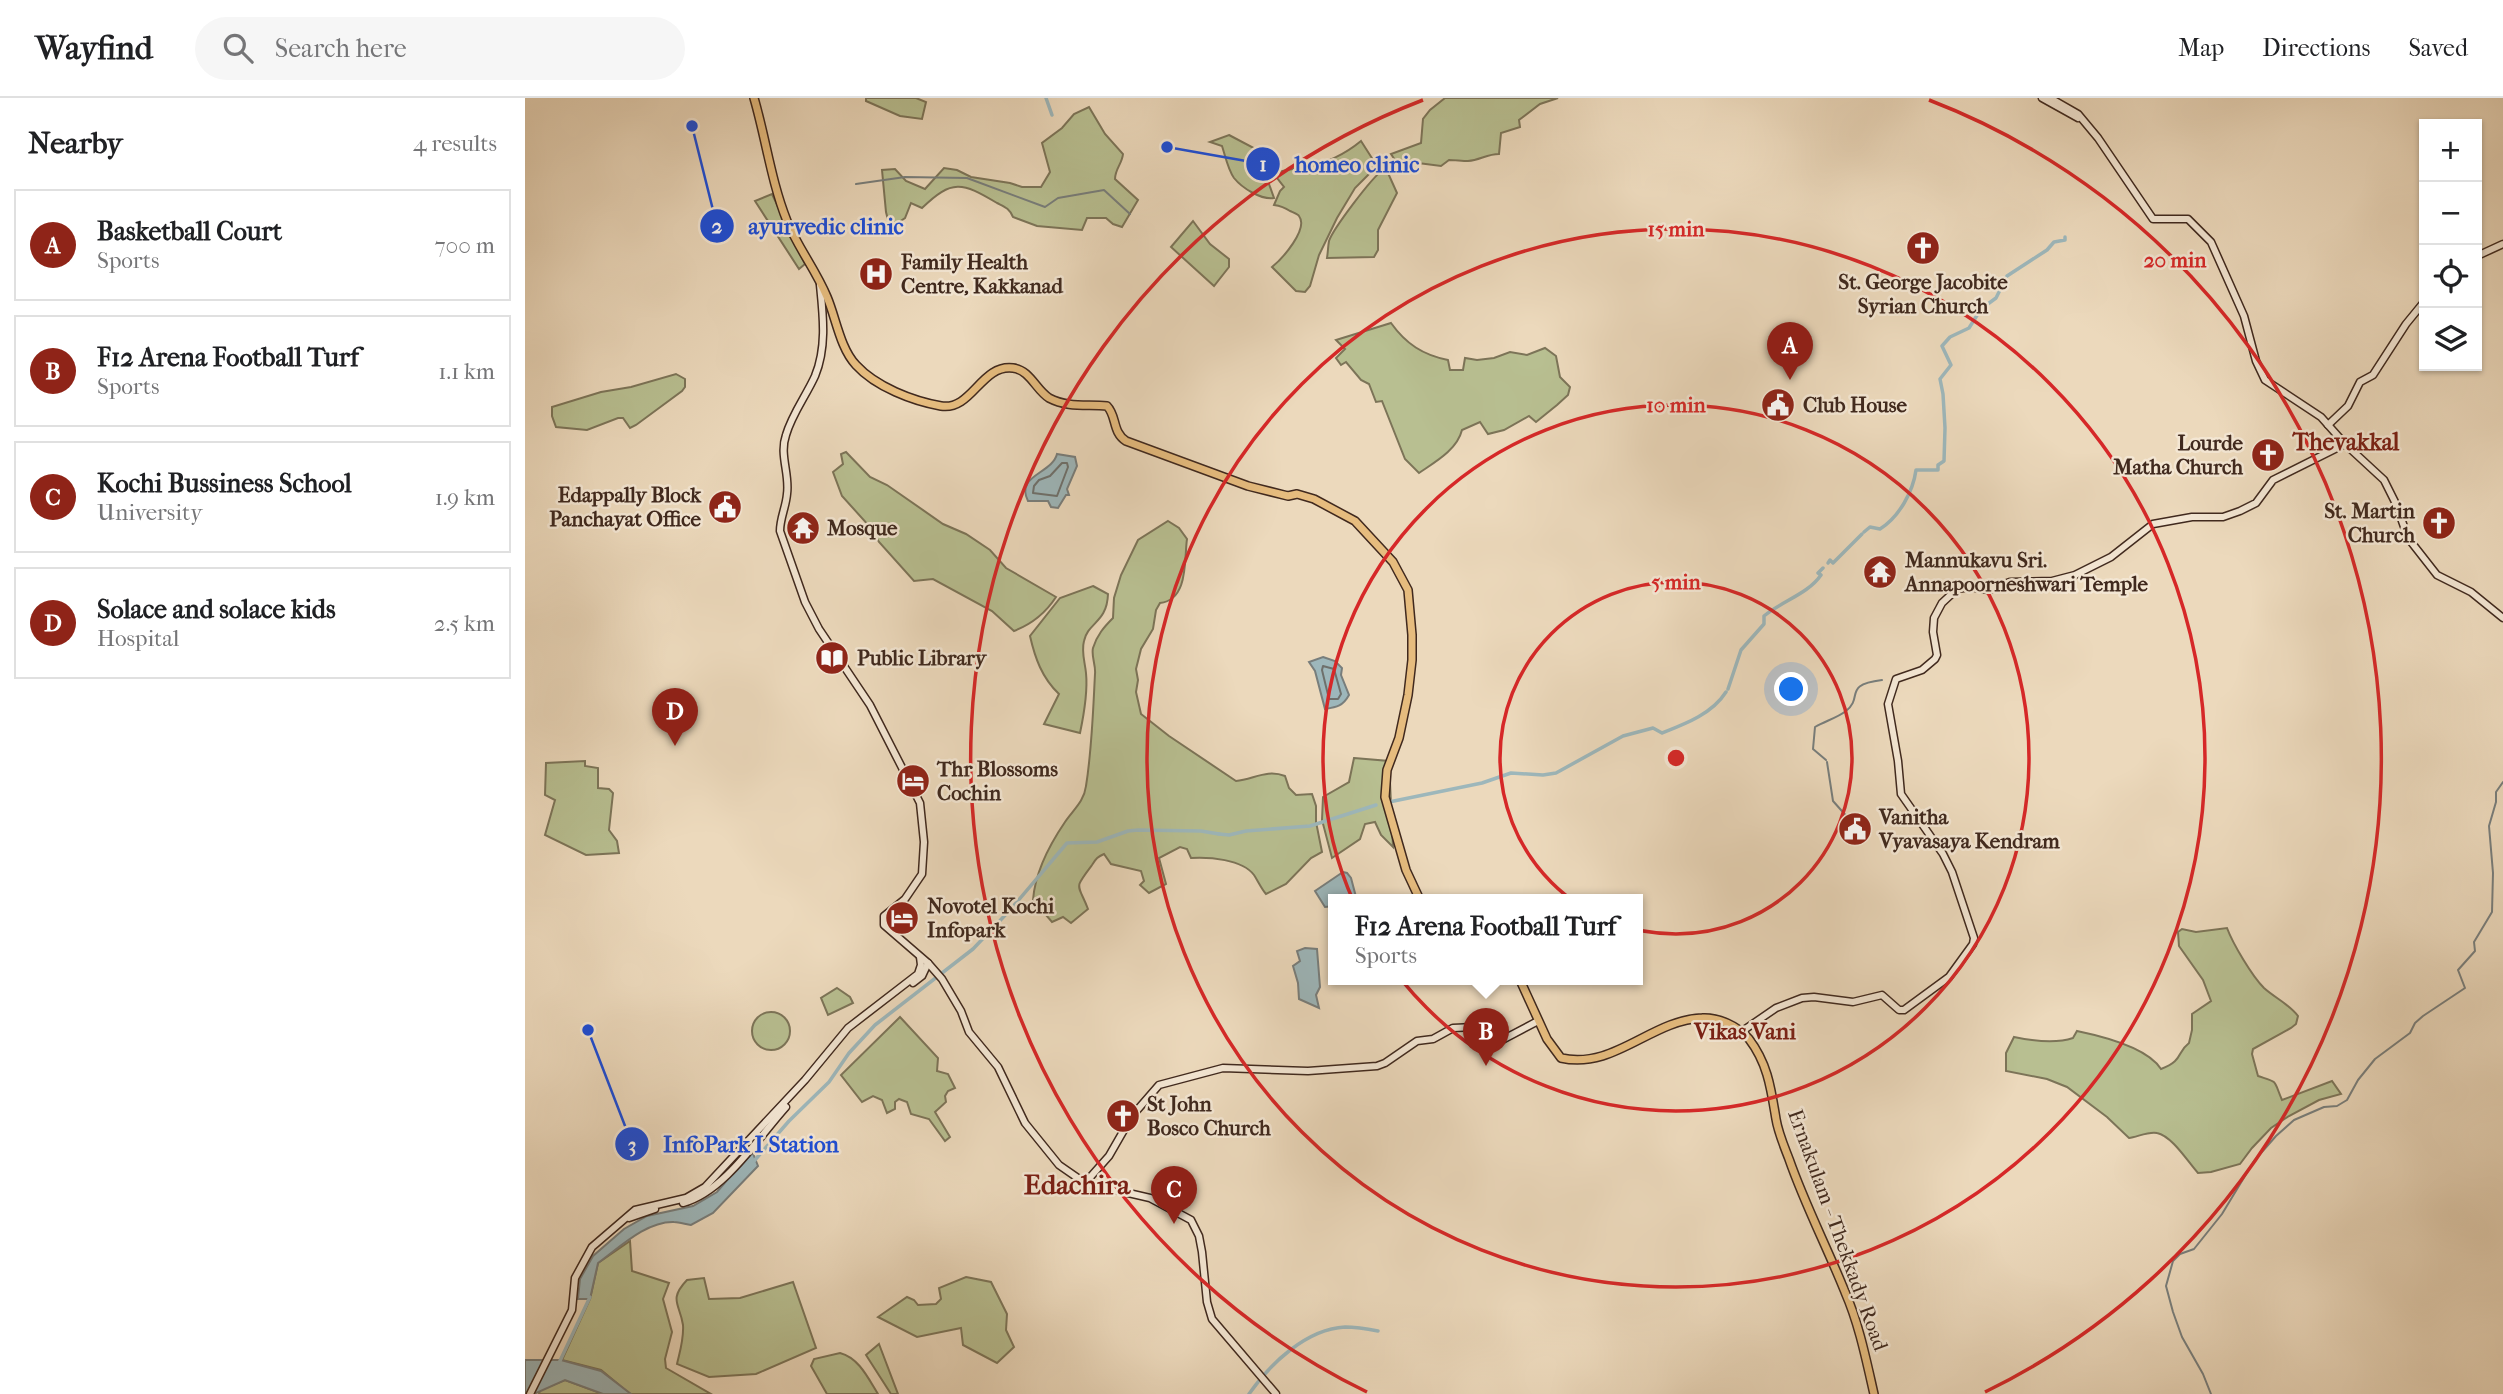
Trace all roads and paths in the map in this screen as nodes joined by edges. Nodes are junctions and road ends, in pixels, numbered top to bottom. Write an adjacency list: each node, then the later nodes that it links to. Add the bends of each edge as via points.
1 (754, 98): 7 (main road, via 768,164 787,221)
2 (2042, 98): 4 (main road)
3 (2050, 98): 4 (main road)
4 (2080, 118): 9 (main road, via 2153,219 2188,219 2211,242 2244,316 2265,380)
5 (2503, 244): 6 (main road)
6 (2482, 254)
7 (819, 279): 12 (main road, via 851,359 887,387 951,406 998,369 1014,368 1056,401 1107,406 1119,435 1126,440 1248,486 1307,496 1355,521 1393,562 1408,590 1412,635 1408,695 1387,770 1385,797); 13 (main road, via 823,343 819,365 785,437 788,492 780,531 819,629 870,705 919,798 922,874 883,921)
8 (2419, 308): 9 (main road, via 2373,375 2360,382 2348,406)
9 (2328, 425): 10 (main road)
10 (2345, 444): 11 (main road, via 2383,480 2408,538 2437,575 2471,592); 20 (main road, via 2273,480 2256,503 2240,511 2153,524 2111,557 2075,575 2052,581 2010,582 1989,590 1957,589 1942,603 1934,618 1935,659 1896,679 1888,704 1901,794 1949,864 1973,944 1949,977 1904,1010 1882,995 1853,1002 1806,997 1776,1008)
11 (2503, 618)
12 (1417, 894)
13 (919, 956): 14 (main road); 18 (main road, via 918,974)
14 (927, 963): 15 (main road); 16 (main road)
15 (935, 971): 16 (main road); 21 (main road, via 969,1032 998,1067 1025,1123 1049,1156)
16 (922, 976): 18 (main road)
17 (1522, 985): 19 (main road)
18 (877, 1009): 22 (main road, via 848,1028 705,1187 686,1198 635,1210 592,1247 575,1278 574,1306)
19 (1538, 1021): 20 (main road, via 1554,1052 1573,1061 1600,1058 1660,1030 1702,1018 1726,1022); 21 (main road, via 1502,1040 1475,1027 1453,1028 1414,1043 1377,1066 1308,1071 1223,1068 1159,1085)
20 (1741, 1032): 24 (main road, Ernakulam - Thekkady Road, via 1769,1074 1778,1128 1801,1195 1859,1328)
21 (1085, 1183): 23 (main road, via 1150,1198 1191,1220 1199,1236 1212,1319)
22 (532, 1394)
23 (1276, 1394)
24 (1874, 1394)

